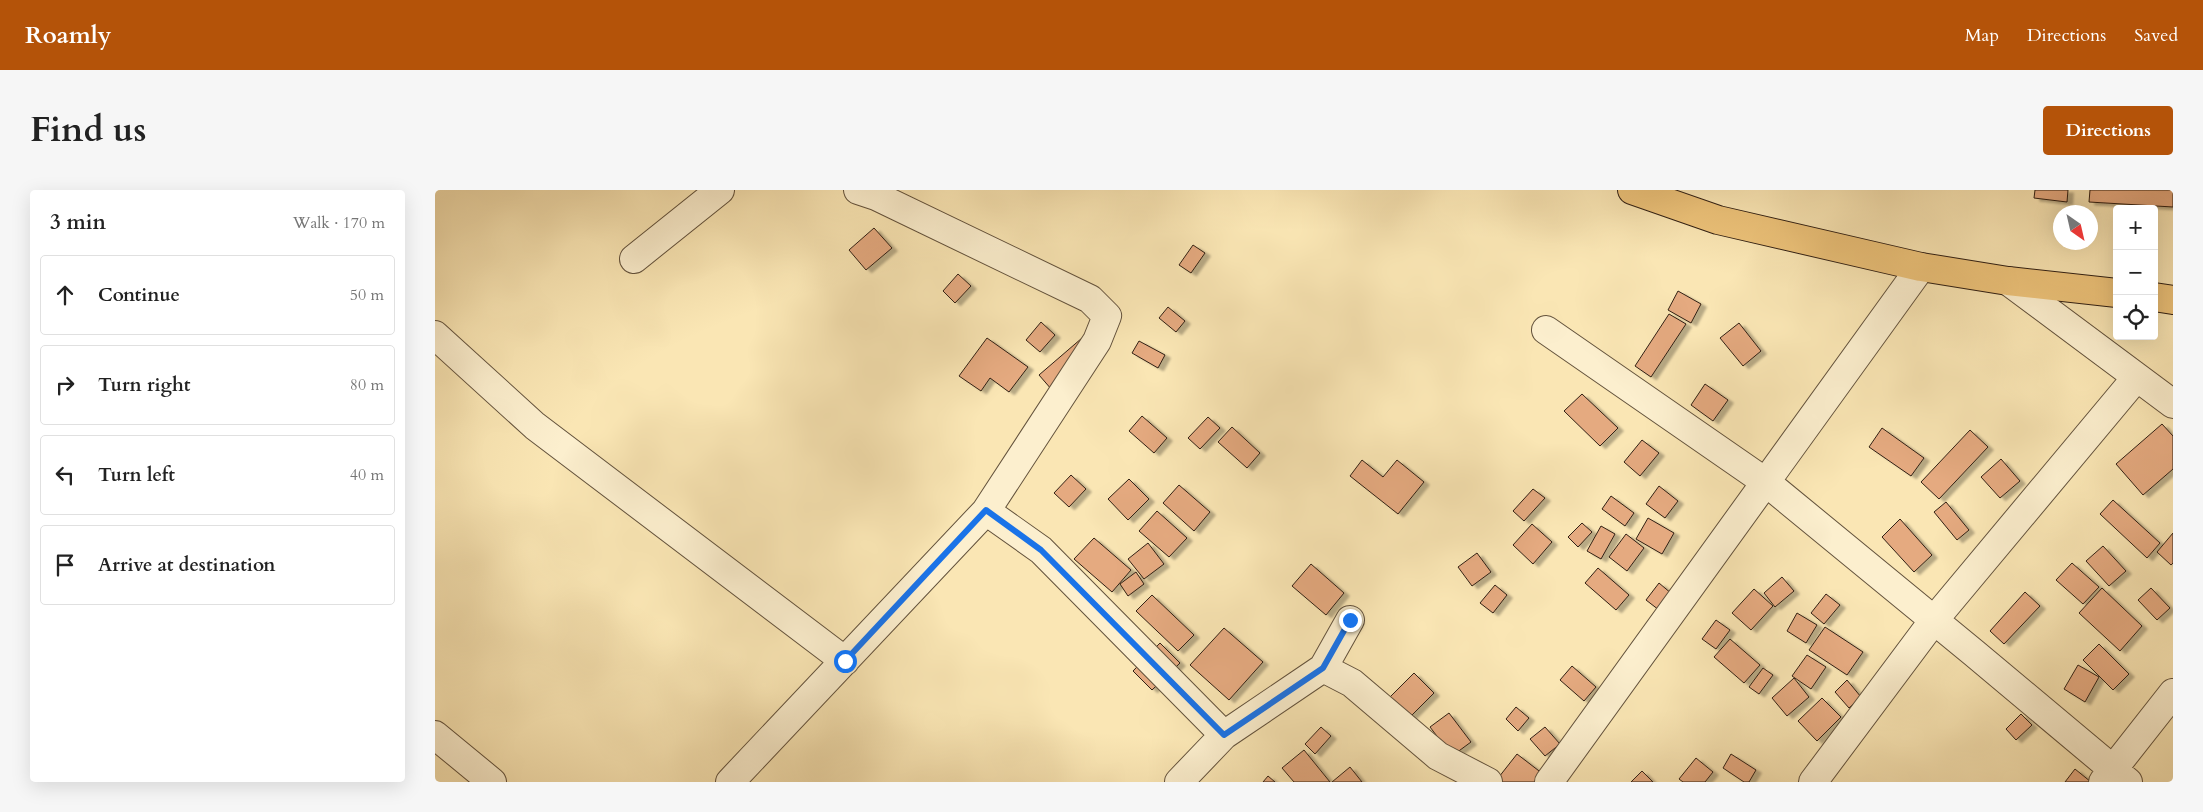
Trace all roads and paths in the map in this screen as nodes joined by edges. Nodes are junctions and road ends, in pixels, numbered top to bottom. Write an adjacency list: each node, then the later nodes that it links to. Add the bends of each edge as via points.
1 (720, 190): 4 (street)
2 (858, 190): 15 (street, via 1090,300 1107,316 1097,341)
3 (1632, 190): 5 (main road, via 1719,220)
4 (634, 259)
5 (1921, 267): 6 (main road); 14 (street)
6 (2008, 281): 7 (main road); 12 (street)
7 (2113, 293)
8 (2158, 298): 9 (main road)
9 (2173, 300)
10 (1546, 330): 14 (street)
11 (435, 335): 18 (street, via 535,426)
12 (2136, 378): 13 (street); 17 (street)
13 (2173, 404)
14 (1767, 484): 17 (street); 28 (street)
15 (986, 510): 18 (street); 22 (street, via 1041,550)
16 (1350, 620): 19 (street)
17 (1934, 620): 23 (street); 29 (street)
18 (845, 661): 25 (street)
19 (1323, 668): 22 (street); 27 (street, via 1352,683 1438,756)
20 (2173, 693): 23 (street)
21 (435, 735): 24 (street)
22 (1224, 735): 26 (street)
23 (2115, 778)
24 (492, 782)
25 (729, 782)
26 (1179, 782)
27 (1488, 782)
28 (1549, 782)
29 (1813, 782)

